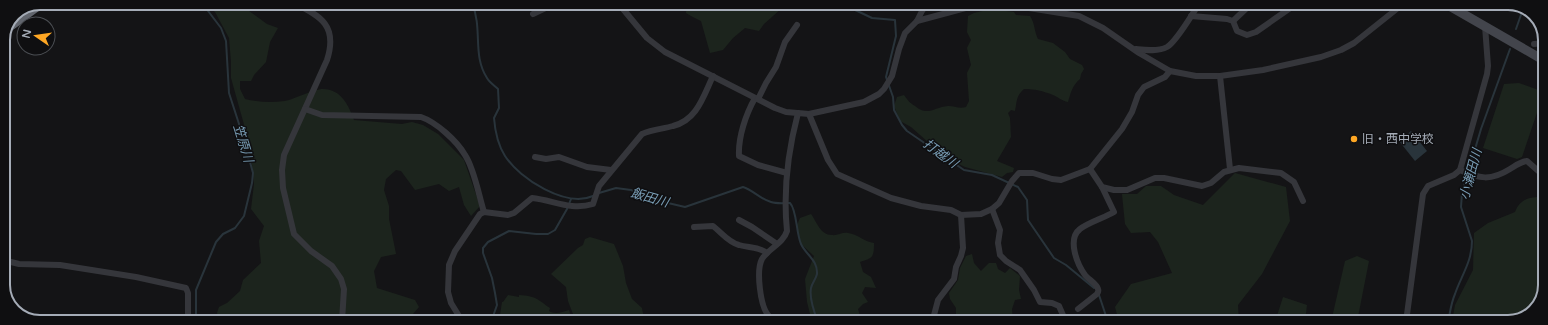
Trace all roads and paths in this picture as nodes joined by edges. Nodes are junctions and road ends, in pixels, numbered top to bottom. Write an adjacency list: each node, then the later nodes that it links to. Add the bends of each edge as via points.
1 (308, 10): 26 (street, via 318,15 329,31 330,53)
2 (541, 10): 12 (street)
3 (624, 10): 23 (street, via 656,46)
4 (923, 10): 14 (street)
5 (958, 10): 14 (street)
6 (1041, 10): 20 (street, via 1079,16 1103,28)
7 (1196, 10): 13 (street)
8 (1245, 10): 15 (street)
9 (1287, 10): 15 (street, via 1256,32 1247,35 1237,31)
10 (1395, 10): 24 (street, via 1354,43 1341,50 1264,70)
11 (1457, 10): 17 (street)
12 (533, 14)
13 (1192, 16): 15 (street); 20 (street, via 1168,47 1147,50)
14 (917, 21): 28 (street, via 905,33 892,76 884,89 864,102)
15 (1233, 21)
16 (797, 26): 25 (street, via 785,42 776,67)
17 (1485, 26): 21 (street); 33 (street, via 1487,74)
18 (1534, 44): 19 (street)
19 (1538, 44)
20 (1132, 48): 22 (street)
21 (1538, 58)
22 (1170, 71): 24 (street, via 1196,76); 30 (street, via 1165,77 1144,87 1122,129)
23 (713, 76): 25 (street); 32 (street, via 693,116 673,127 642,134)
24 (1220, 76): 31 (street)
25 (756, 98): 27 (street, via 775,108); 35 (street, via 742,133 739,156 758,165)
26 (305, 110): 39 (street, via 322,115 427,119 466,155); 48 (street, via 284,155 283,188 294,234 311,251 332,266 341,279 344,289)
27 (798, 114): 28 (street); 35 (street)
28 (810, 114): 40 (street, via 828,160 837,174 891,198 951,210)
29 (535, 157): 32 (street, via 559,157 587,166)
30 (1090, 169): 36 (street); 38 (street, via 1061,180 1034,173 1019,174)
31 (1230, 169): 36 (street, via 1211,183 1202,186 1155,178 1127,190); 37 (street, via 1282,174 1294,182)
32 (612, 170): 39 (street, via 599,186 593,204 590,205 559,205 532,198 508,215)
33 (1460, 170): 34 (street, via 1476,177 1491,177 1527,161); 53 (street, via 1428,186 1423,194)
34 (1538, 171)
35 (787, 173): 43 (street, via 787,231 785,237)
36 (1102, 187): 46 (street, via 1114,212 1080,229 1073,246 1085,275 1098,288 1097,294)
37 (1303, 201)
38 (992, 209): 40 (street, via 981,214); 52 (street, via 1000,230 1000,255 1020,270 1040,302 1058,306)
39 (484, 212): 49 (street, via 477,218 455,251 449,265 448,292)
40 (961, 215): 51 (street, via 963,248 954,279 938,300)
41 (739, 220): 43 (street)
42 (694, 227): 44 (street, via 713,226 733,243)
43 (777, 244): 44 (street)
44 (767, 253): 50 (street, via 761,260 759,272 761,300)
45 (10, 262): 47 (street, via 60,265 186,288)
46 (1078, 308)
47 (188, 315)
48 (342, 315)
49 (458, 315)
50 (768, 315)
51 (934, 315)
52 (1062, 315)
53 (1407, 315)

